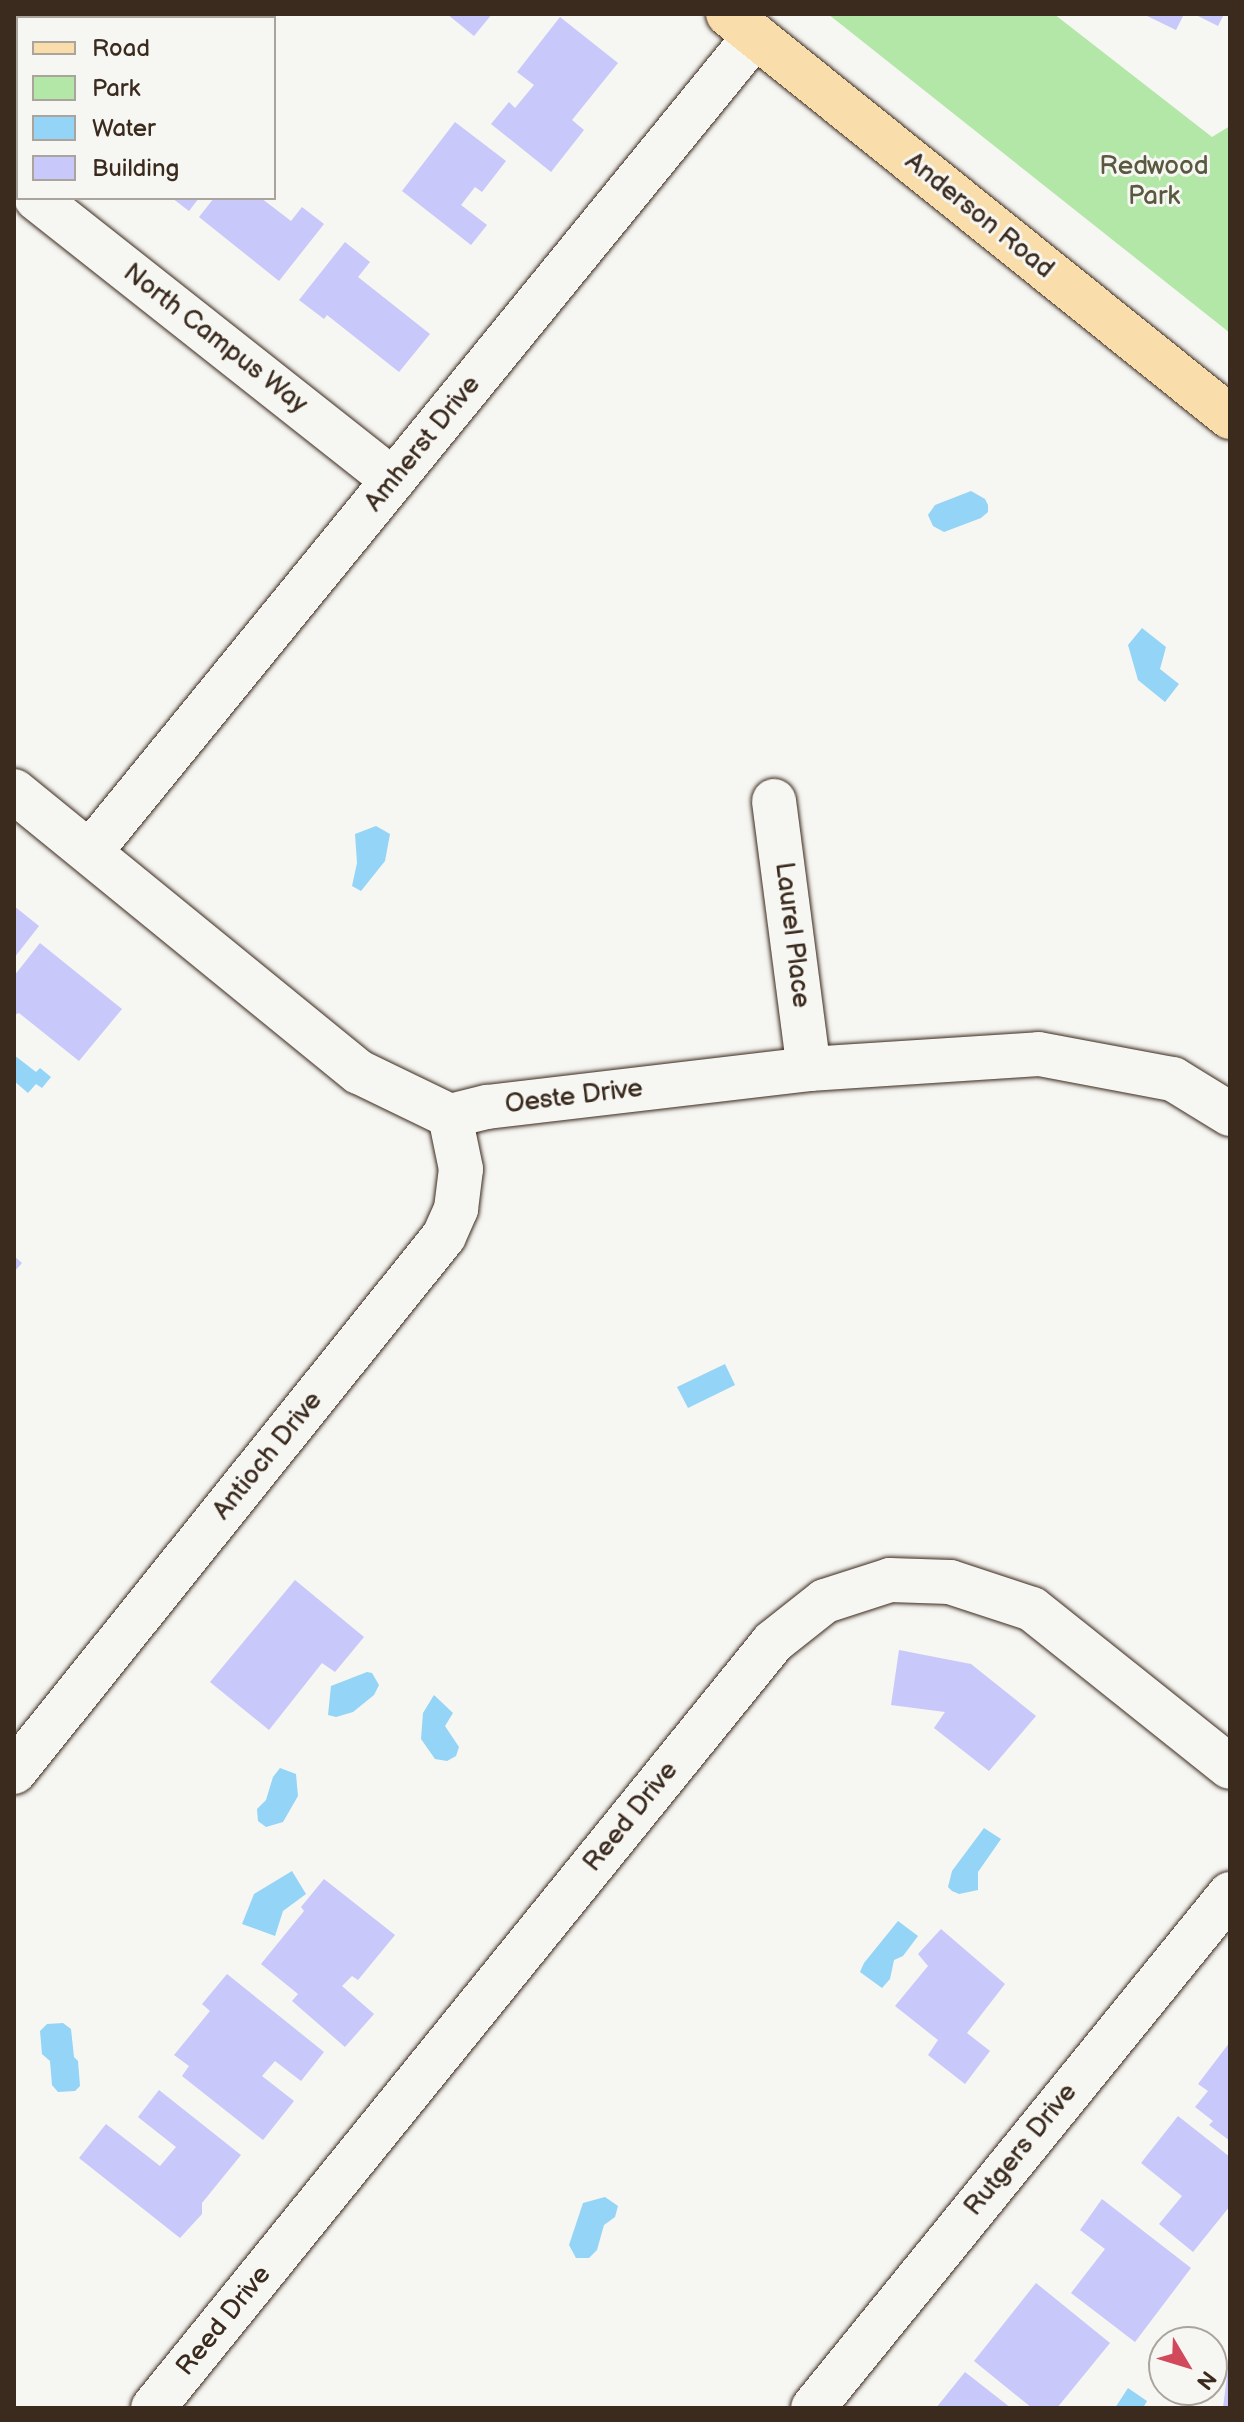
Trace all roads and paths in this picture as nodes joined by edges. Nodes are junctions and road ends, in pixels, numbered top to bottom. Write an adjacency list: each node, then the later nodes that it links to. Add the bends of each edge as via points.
1 (742, 25): 3 (main road, Anderson Road); 4 (street, Amherst Drive)
2 (39, 200): 4 (street, North Campus Way)
3 (1230, 417)
4 (393, 480): 7 (street, Amherst Drive)
5 (14, 791): 7 (street)
6 (774, 801): 8 (street, Laurel Place)
7 (90, 852): 10 (street, via 359,1072)
8 (809, 1069): 9 (street, Oeste Drive, via 1039,1054 1173,1079); 10 (street, Oeste Drive, via 487,1107)
9 (1230, 1114)
10 (450, 1116): 12 (street, Antioch Drive, via 461,1169 456,1209 444,1236)
11 (1230, 1767): 14 (street, Reed Drive, via 1032,1609 950,1582 890,1580 825,1601 773,1642)
12 (14, 1772)
13 (1230, 1894): 15 (street, Rutgers Drive)
14 (153, 2408)
15 (813, 2408)

